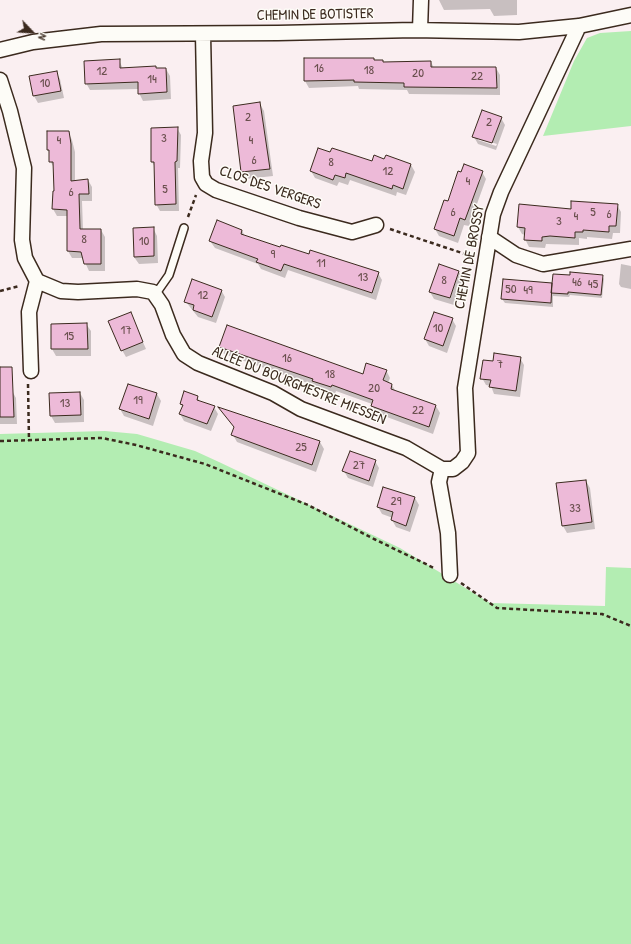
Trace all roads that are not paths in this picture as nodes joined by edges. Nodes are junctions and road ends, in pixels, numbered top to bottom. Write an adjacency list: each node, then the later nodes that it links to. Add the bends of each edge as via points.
1 (421, 0): 4 (street)
2 (631, 15): 3 (street, CHEMIN DE BOTISTER)
3 (579, 26): 4 (street, CHEMIN DE BOTISTER, via 518,32); 10 (street, CHEMIN DE BROSSY, via 501,192 493,214)
4 (420, 30): 5 (street, CHEMIN DE BOTISTER)
5 (203, 34): 6 (street, CHEMIN DE BOTISTER, via 100,34 33,42); 8 (street, CLOS DES VERGERS, via 205,133 201,161 204,181 216,190 299,218 352,232)
6 (0, 50)
7 (0, 80): 12 (street, via 24,168 22,240 26,258)
8 (376, 225)
9 (184, 228): 13 (lane, via 169,275)
10 (489, 237): 11 (street, via 516,255 543,264); 15 (street, CHEMIN DE BROSSY, via 465,388 468,453 453,469)
11 (631, 249)
12 (37, 281): 13 (street, via 61,290 78,292 137,289 153,292); 14 (street, via 29,312)
13 (155, 295): 15 (street, ALLÉE DU BOURGMESTRE MIESSEN, via 162,304 172,335 184,354 198,363 273,392 301,408 406,448)
14 (31, 370)
15 (442, 469): 16 (street, via 439,482 448,533)
16 (450, 576)

